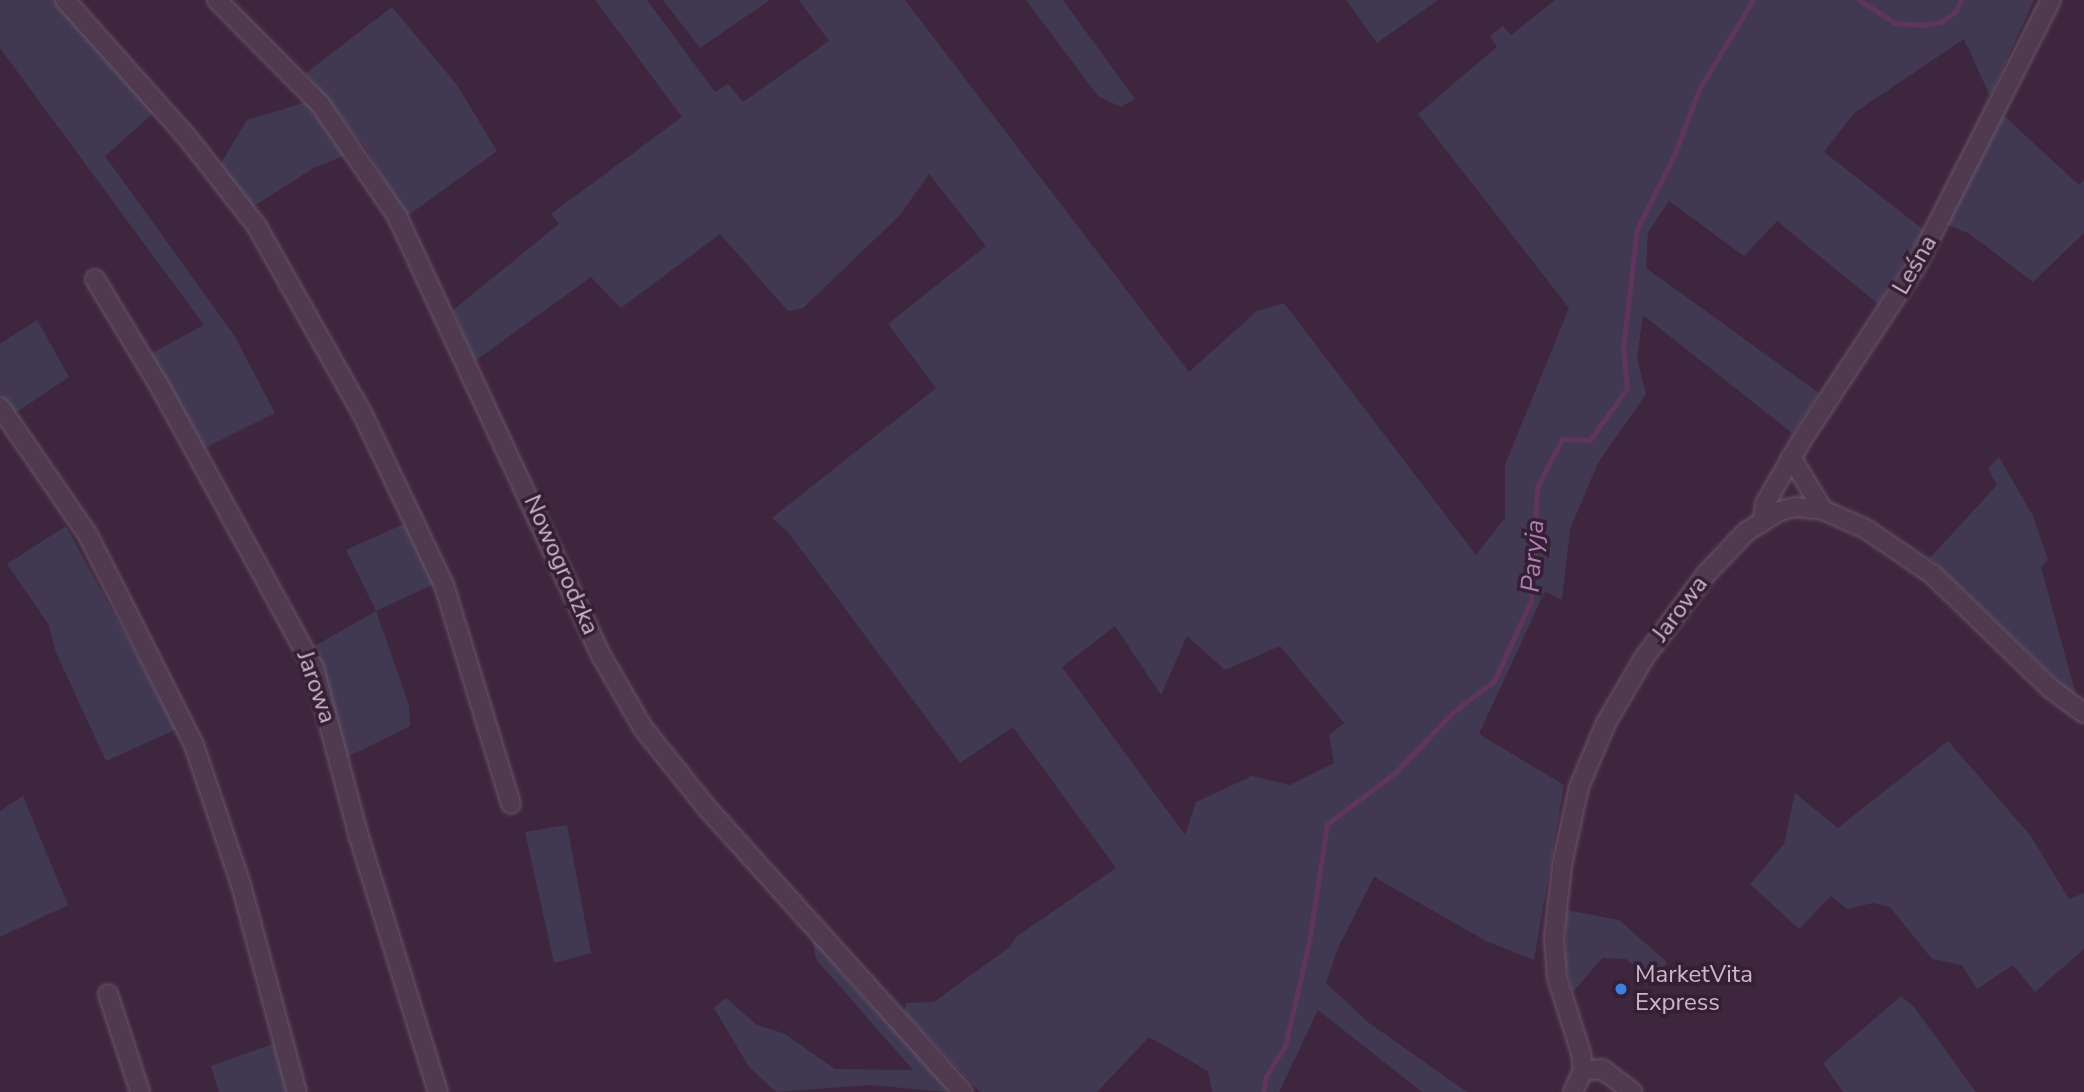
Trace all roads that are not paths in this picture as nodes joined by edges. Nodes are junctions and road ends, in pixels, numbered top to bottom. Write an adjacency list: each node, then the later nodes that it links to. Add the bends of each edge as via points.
1 (65, 0): 10 (street, via 187,137 256,225 363,415 444,585)
2 (217, 0): 16 (street, Nowogrodzka, via 320,104 397,216 602,657 643,728 707,808)
3 (2051, 0): 6 (street, Leśna, via 1916,266)
4 (95, 279): 15 (street, Jarowa, via 159,385 314,668 362,849)
5 (0, 407): 14 (street, via 88,535 194,744 241,885)
6 (1791, 457): 7 (street); 8 (street, Leśna, via 1765,503)
7 (1823, 510): 8 (street, Jarowa, via 1796,507); 9 (street, Jarowa, via 1866,529 1909,556 1961,599 2050,689)
8 (1763, 520): 12 (street, Jarowa, via 1731,546 1663,629 1605,723 1579,787 1562,865 1554,939 1557,978)
9 (2084, 713)
10 (511, 804)
11 (108, 994): 13 (street)
12 (1583, 1071): 17 (street); 18 (street, via 1602,1069)
13 (140, 1092)
14 (297, 1092)
15 (438, 1092)
16 (963, 1092)
17 (1573, 1092)
18 (1632, 1092)

